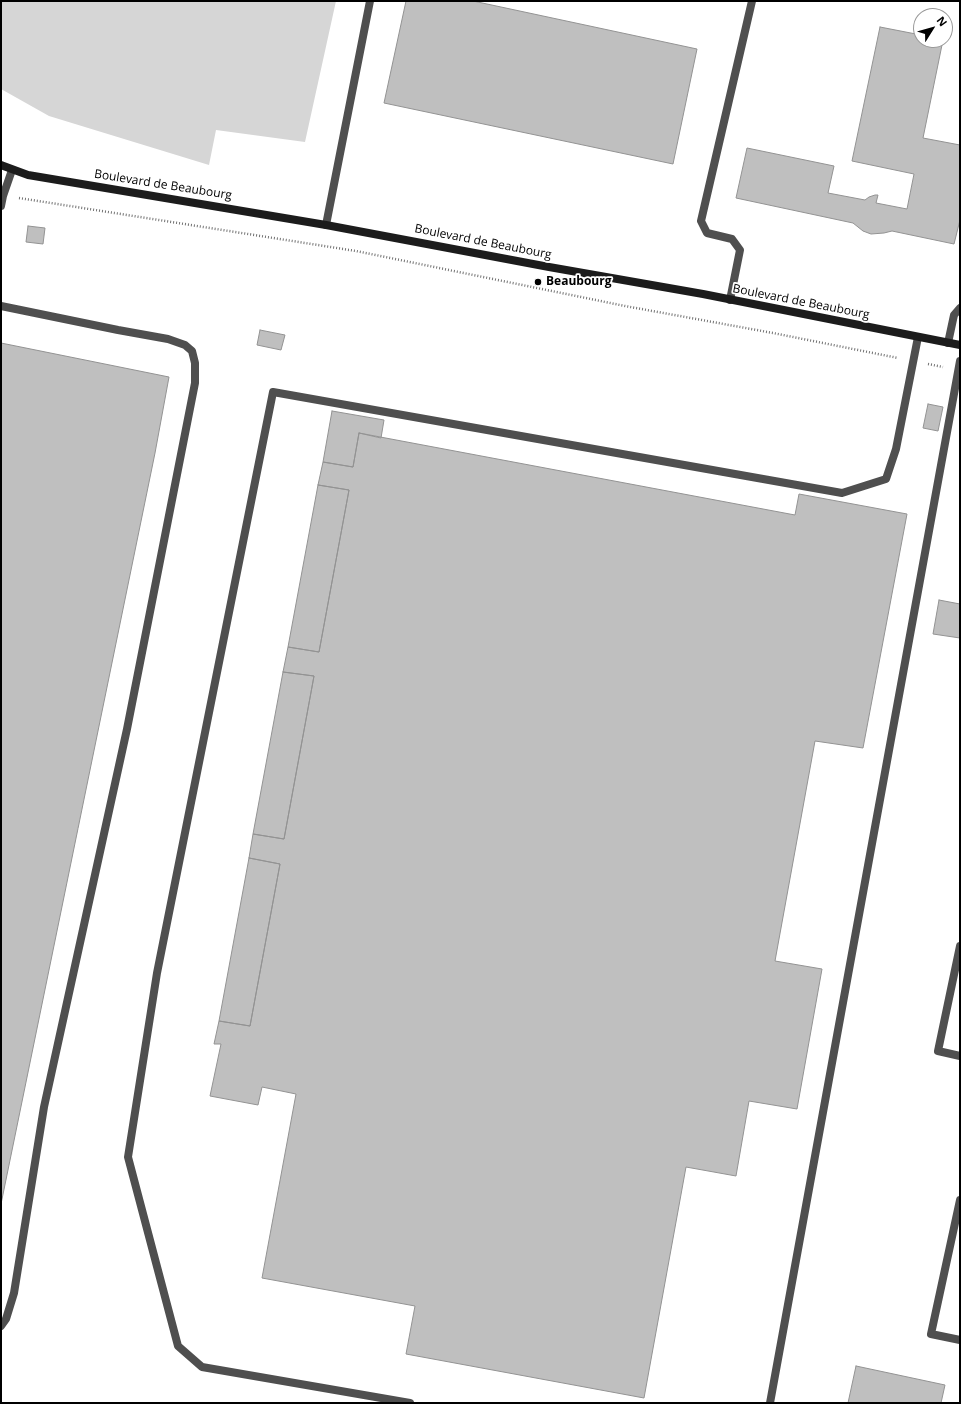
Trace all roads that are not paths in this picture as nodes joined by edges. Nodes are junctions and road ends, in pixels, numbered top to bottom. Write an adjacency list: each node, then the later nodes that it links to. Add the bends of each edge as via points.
1 (370, 1): 6 (lane)
2 (752, 1): 7 (lane, via 702,221 707,234 732,239 740,250)
3 (1, 165): 4 (main road, Boulevard de Beaubourg)
4 (12, 170): 5 (lane); 6 (main road, Boulevard de Beaubourg, via 28,175)
5 (1, 206)
6 (326, 225): 7 (main road, Boulevard de Beaubourg)
7 (730, 300): 10 (main road, Boulevard de Beaubourg)
8 (1, 306): 17 (lane, via 168,339 185,345 192,351 196,383 127,729 44,1107 14,1292 6,1319)
9 (960, 308): 11 (lane, via 954,315)
10 (918, 337): 11 (main road, Boulevard de Beaubourg); 19 (lane, via 896,449 886,479 842,493 273,392 157,972 128,1157 178,1346 202,1367)
11 (948, 343): 12 (main road, Boulevard de Beaubourg)
12 (960, 345)
13 (960, 362): 20 (lane)
14 (960, 946): 15 (lane, via 938,1051)
15 (960, 1056)
16 (960, 1200): 18 (lane, via 931,1334)
17 (1, 1326)
18 (960, 1340)
19 (410, 1403)
20 (770, 1403)

